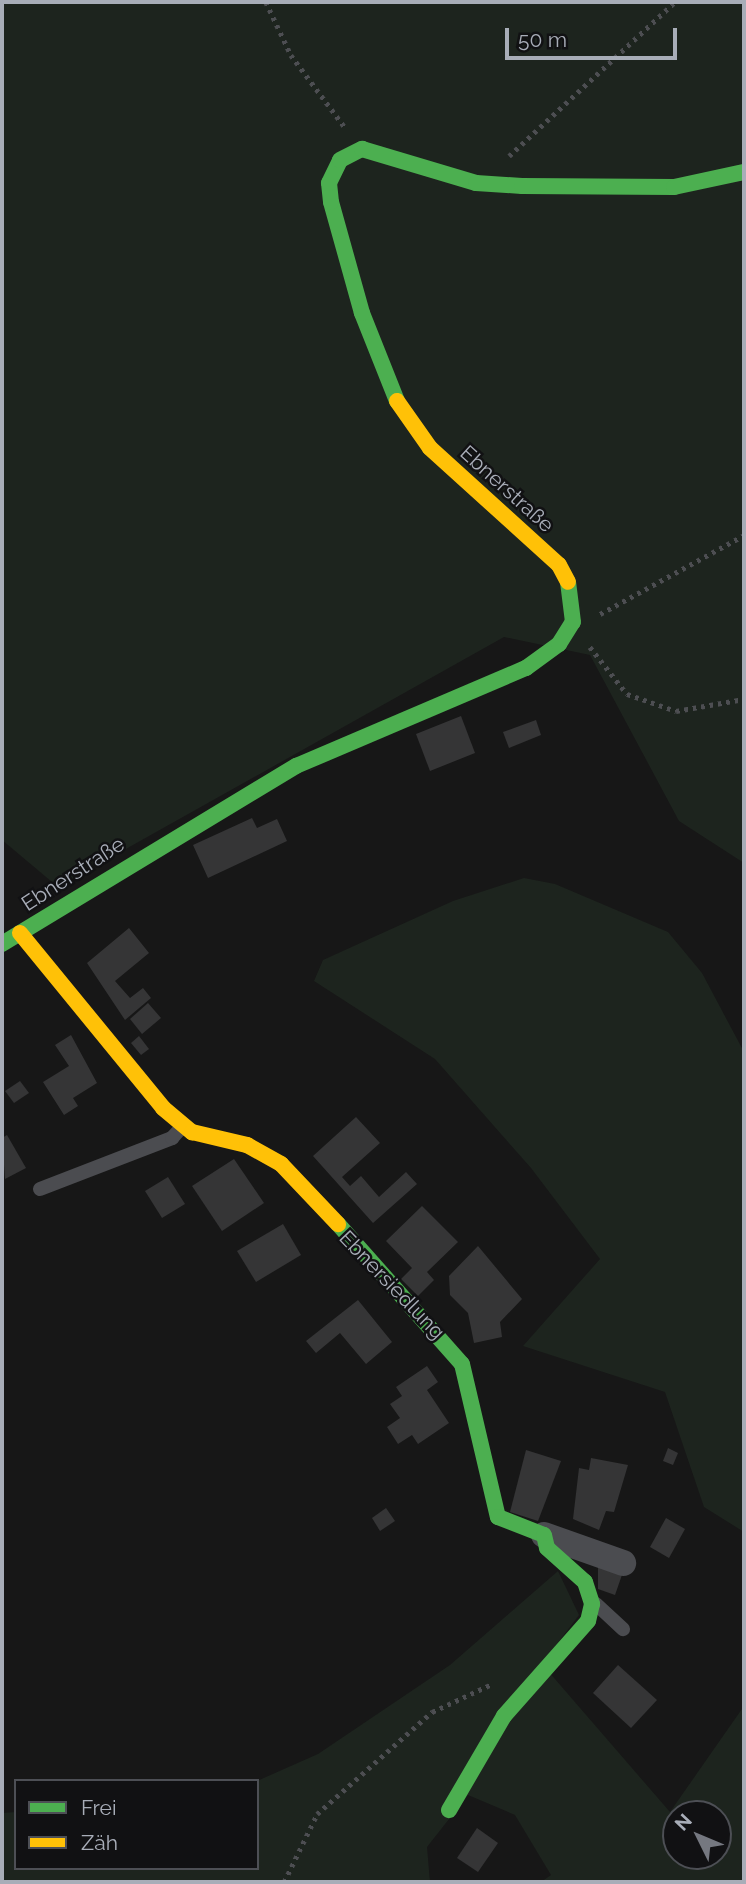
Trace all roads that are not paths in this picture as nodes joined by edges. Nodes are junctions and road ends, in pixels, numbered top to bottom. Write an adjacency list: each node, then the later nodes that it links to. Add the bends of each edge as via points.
1 (744, 172): 2 (street, Ebnerstraße, via 674,187 476,184 362,149 332,170 331,202 362,313 397,401 430,447 559,565 574,598 569,630 526,668 317,756 242,795)
2 (20, 933): 3 (street, Ebnerstraße); 4 (street)
3 (2, 944)
4 (183, 1125): 5 (lane, via 172,1138); 6 (street, Ebnersiedlung, via 259,1150 281,1164 430,1321 462,1364 498,1517)
5 (40, 1189)
6 (544, 1535): 7 (street, Ebnersiedlung); 8 (street, via 547,1548 581,1575)
7 (623, 1563)
8 (592, 1604): 9 (lane); 10 (street, via 583,1630 504,1716)
9 (623, 1629)
10 (449, 1810)

